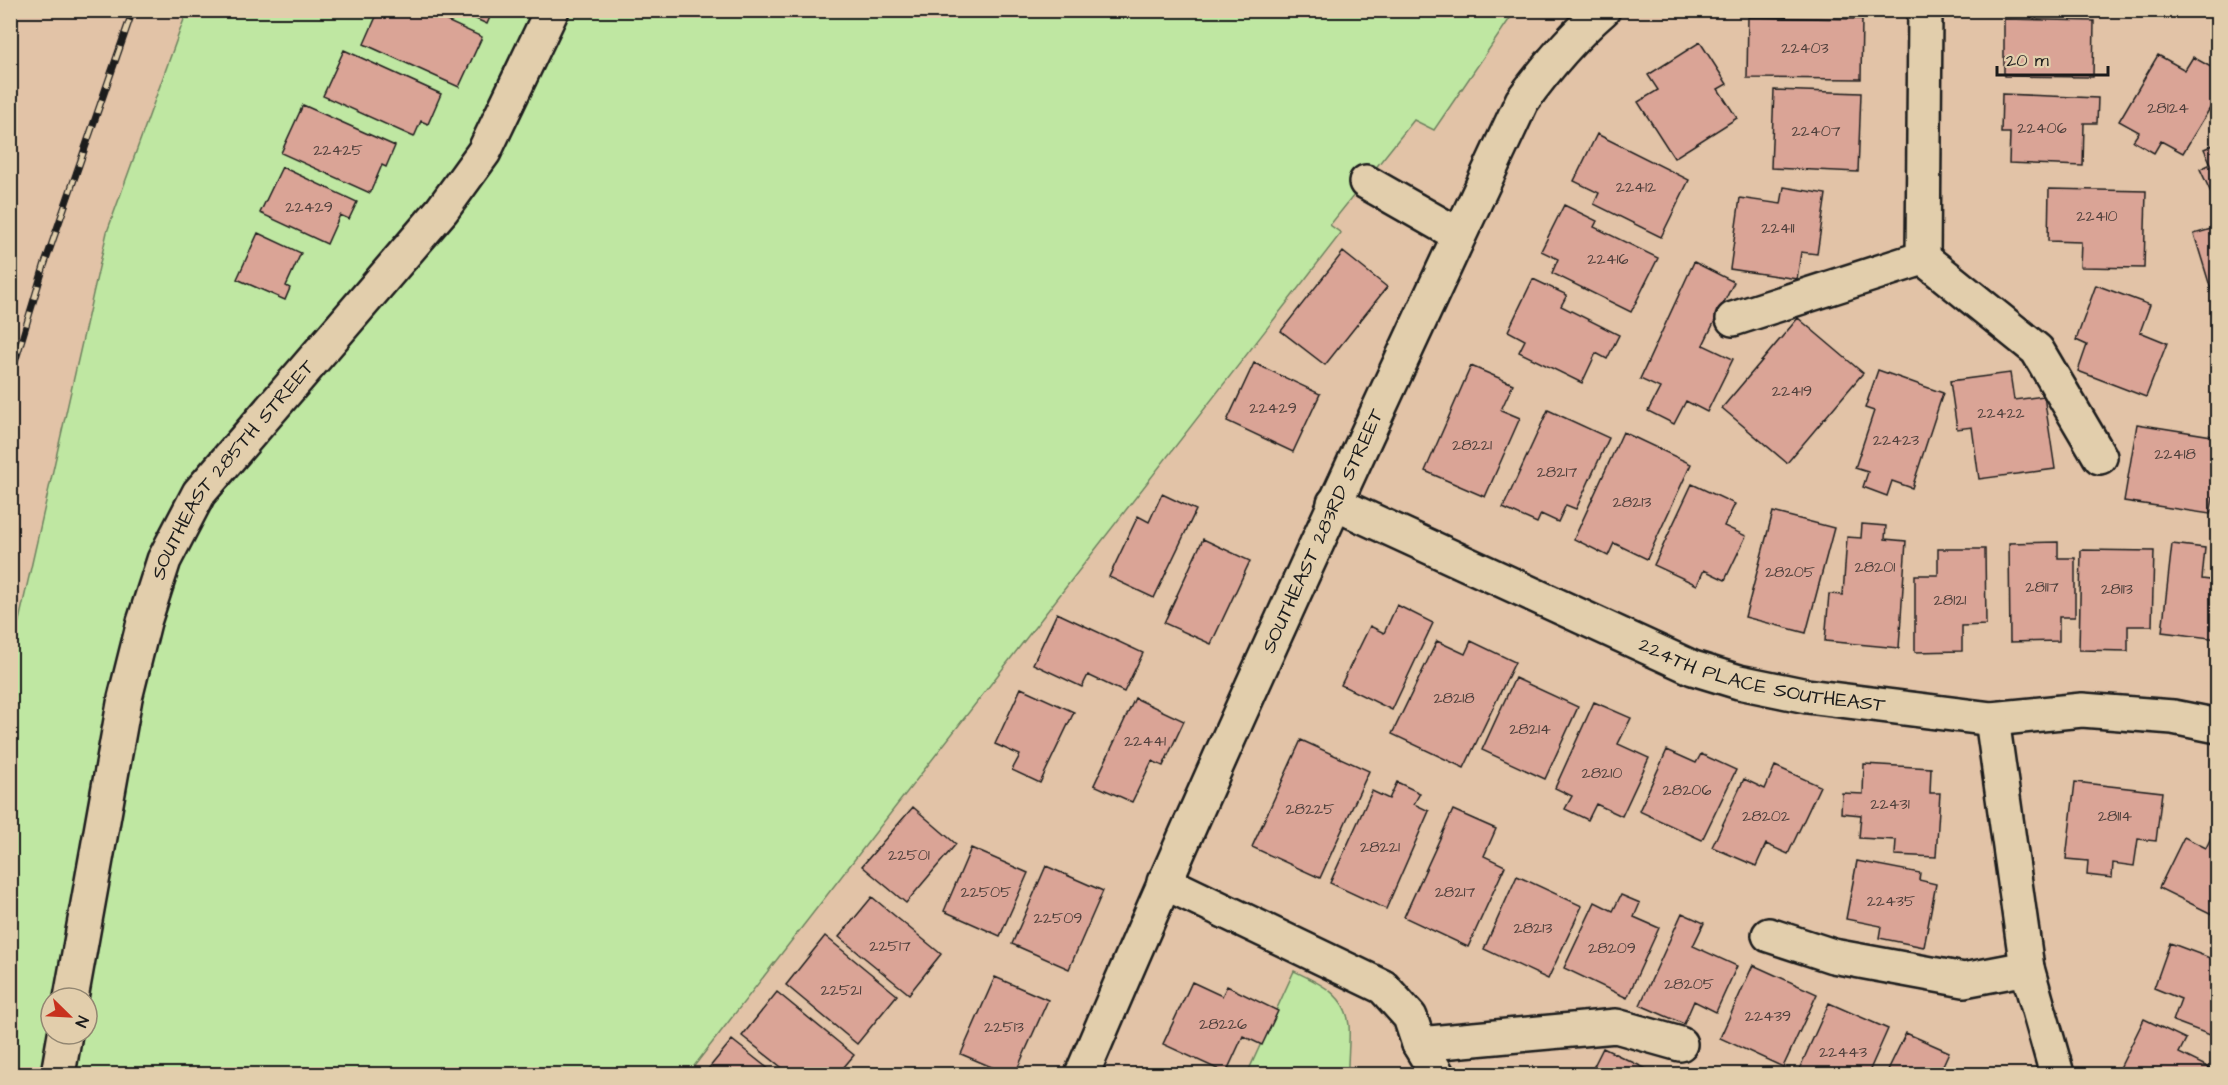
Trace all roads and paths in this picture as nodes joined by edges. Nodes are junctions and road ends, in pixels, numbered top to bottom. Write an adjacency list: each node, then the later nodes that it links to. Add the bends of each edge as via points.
1 (552, 10): 15 (street, SOUTHEAST 285TH STREET, via 484,152 442,210 199,493 164,560 125,698)
2 (1925, 10): 6 (street)
3 (1603, 11): 5 (street, SOUTHEAST 283RD STREET, via 1545,69 1522,101)
4 (1366, 182): 5 (street)
5 (1459, 235): 9 (street, SOUTHEAST 283RD STREET)
6 (1923, 258): 7 (street); 8 (street, via 2037,350)
7 (1733, 319)
8 (2100, 457)
9 (1334, 503): 10 (street, 224TH PLACE SOUTHEAST, via 1692,668 1807,696); 12 (street, SOUTHEAST 283RD STREET)
10 (1992, 719): 11 (street, 224TH PLACE SOUTHEAST, via 2082,710 2173,717); 14 (street)
11 (2217, 726)
12 (1164, 882): 16 (street, via 1383,987 1410,1017); 20 (street, SOUTHEAST 283RD STREET)
13 (1769, 936): 14 (street, via 1833,956 1964,980)
14 (2027, 968): 22 (street)
15 (73, 986)
16 (1419, 1044): 17 (street, via 1616,1026); 21 (street)
17 (1680, 1044)
18 (63, 1046): 19 (street)
19 (58, 1074)
20 (1082, 1074)
21 (1437, 1074)
22 (2057, 1074)

